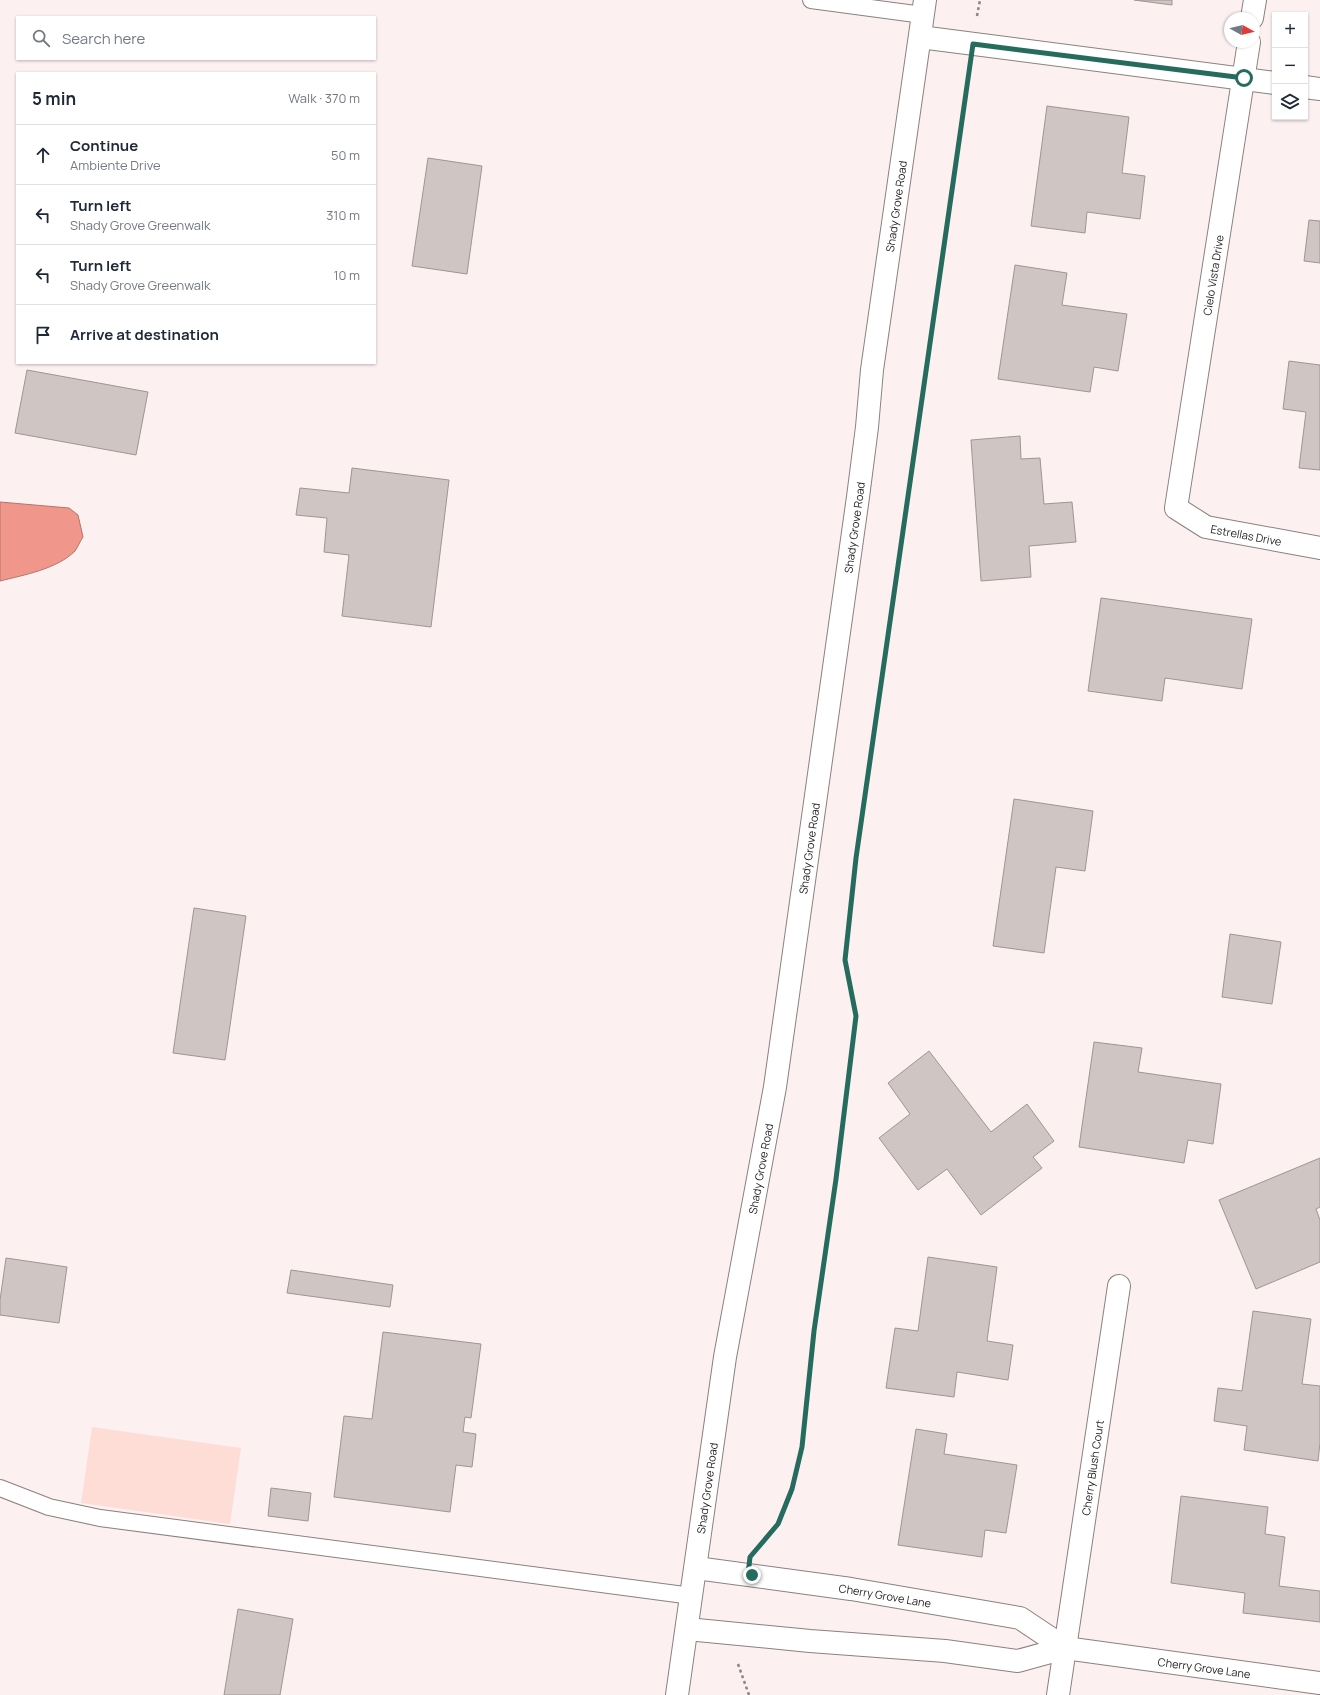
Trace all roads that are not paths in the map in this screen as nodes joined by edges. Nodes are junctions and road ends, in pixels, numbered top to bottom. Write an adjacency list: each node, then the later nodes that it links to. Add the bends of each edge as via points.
1 (811, 0): 3 (lane)
2 (1255, 0): 4 (street)
3 (924, 7): 5 (street, Shady Grove Road)
4 (1253, 12)
5 (920, 37): 7 (street); 15 (street, Shady Grove Road, via 775,1087 725,1357)
6 (1248, 48): 7 (street, Cielo Vista Drive)
7 (1244, 78): 8 (street); 11 (street, Cielo Vista Drive)
8 (1272, 83)
9 (1308, 87): 10 (street)
10 (1320, 89)
11 (1176, 508): 12 (street, Estrellas Drive, via 1206,527)
12 (1320, 548)
13 (1119, 1286): 18 (street, Cherry Blush Court)
14 (0, 1488): 16 (lane, via 49,1507 100,1518)
15 (696, 1568): 16 (street, Shady Grove Road); 18 (street, Cherry Grove Lane, via 851,1589 1020,1618)
16 (692, 1596): 17 (street, Shady Grove Road)
17 (687, 1629): 18 (street, Cherry Grove Lane, via 945,1651 1018,1661); 20 (street, Shady Grove Road)
18 (1065, 1648): 19 (street, Cherry Grove Lane); 21 (street, Cherry Blush Court)
19 (1320, 1683)
20 (677, 1695)
21 (1058, 1695)

